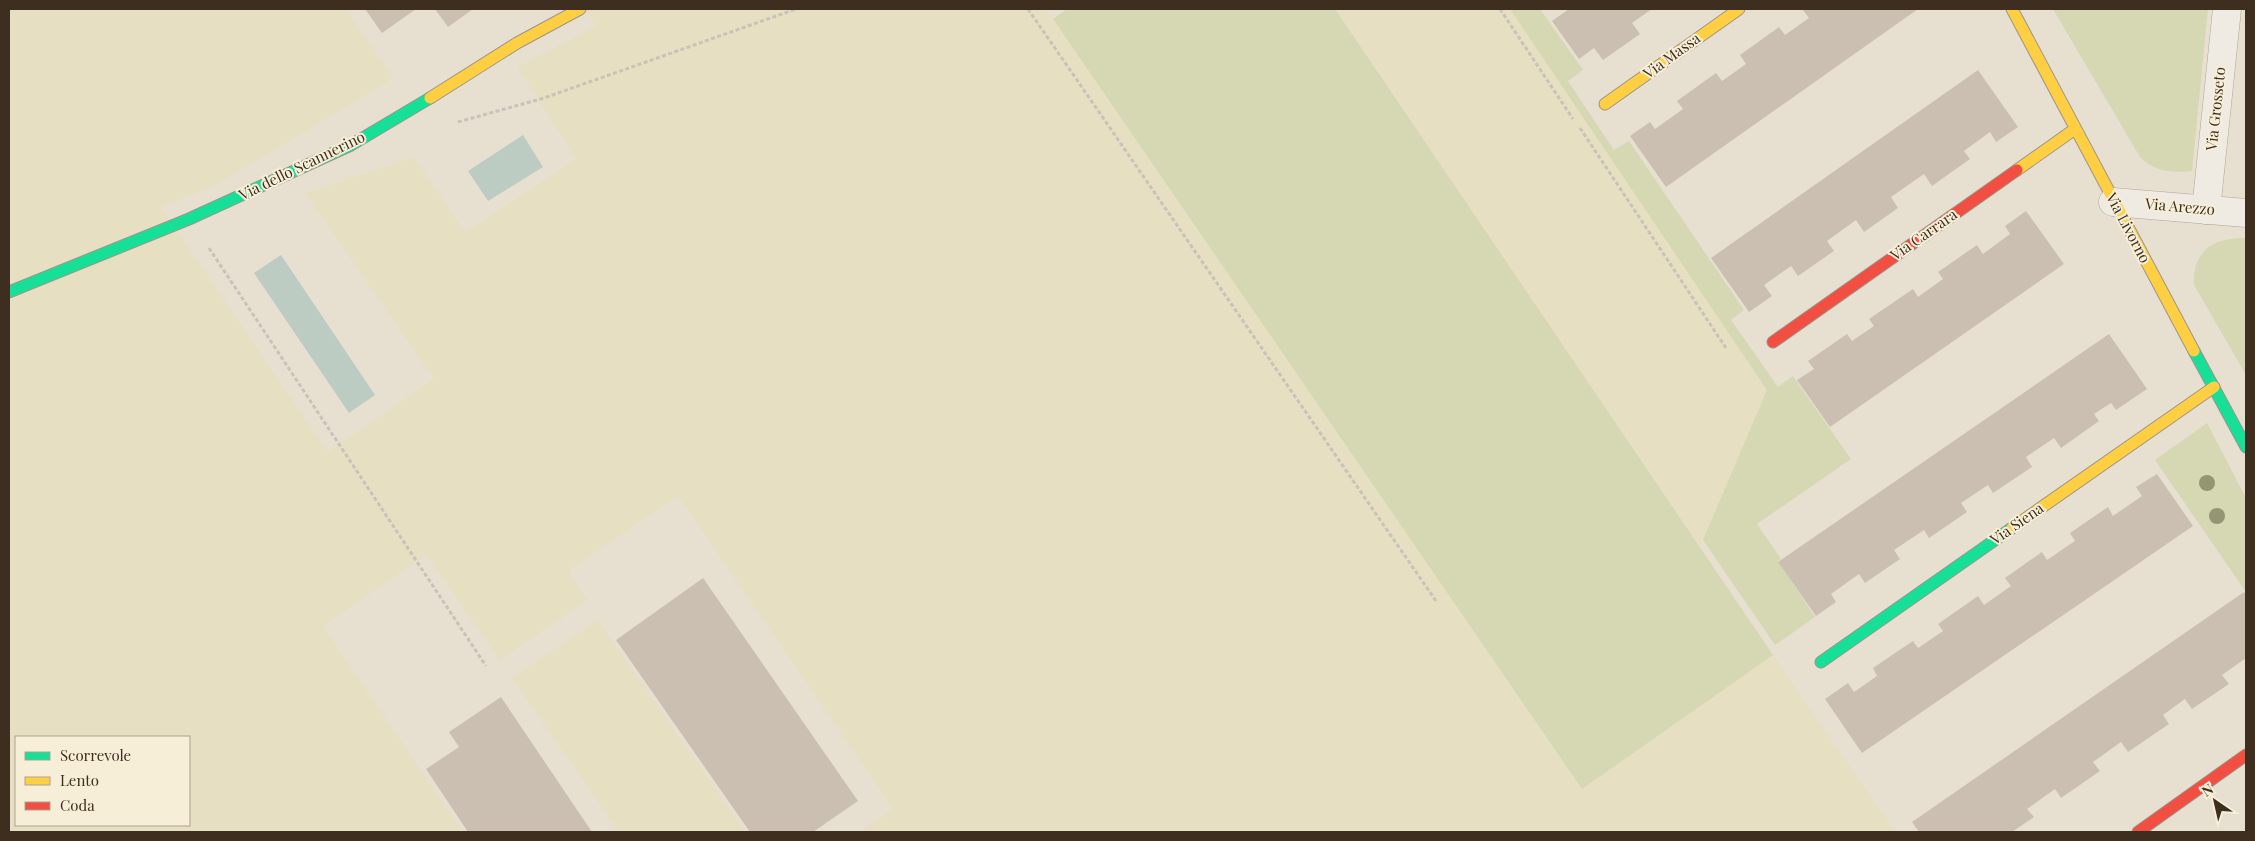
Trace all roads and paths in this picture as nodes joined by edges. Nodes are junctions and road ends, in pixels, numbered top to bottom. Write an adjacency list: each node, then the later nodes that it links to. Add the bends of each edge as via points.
1 (580, 9): 14 (street, Via dello Scannerino, via 517,43 351,145)
2 (796, 9): 9 (path, via 544,98 473,119)
3 (1028, 9): 20 (path)
4 (1500, 9): 17 (path)
5 (1739, 9): 8 (street, Via Massa)
6 (2012, 9): 10 (street, Via Livorno)
7 (2227, 9): 12 (street, Via Grosseto)
8 (1606, 104)
9 (449, 122)
10 (2075, 129): 11 (street, Via Livorno); 16 (street, Via Carrara)
11 (2113, 202): 12 (street, Via Arezzo); 18 (street, Via Livorno)
12 (2206, 210): 13 (street, Via Arezzo)
13 (2246, 213)
14 (190, 219): 15 (street, Via dello Scannerino); 22 (path)
15 (9, 292)
16 (1773, 342)
17 (1726, 348)
18 (2214, 387): 19 (street, Via Livorno); 21 (street, Via Siena)
19 (2246, 447)
20 (1436, 601)
21 (1821, 662)
22 (486, 666)
23 (2246, 755): 24 (street)
24 (2138, 832)

